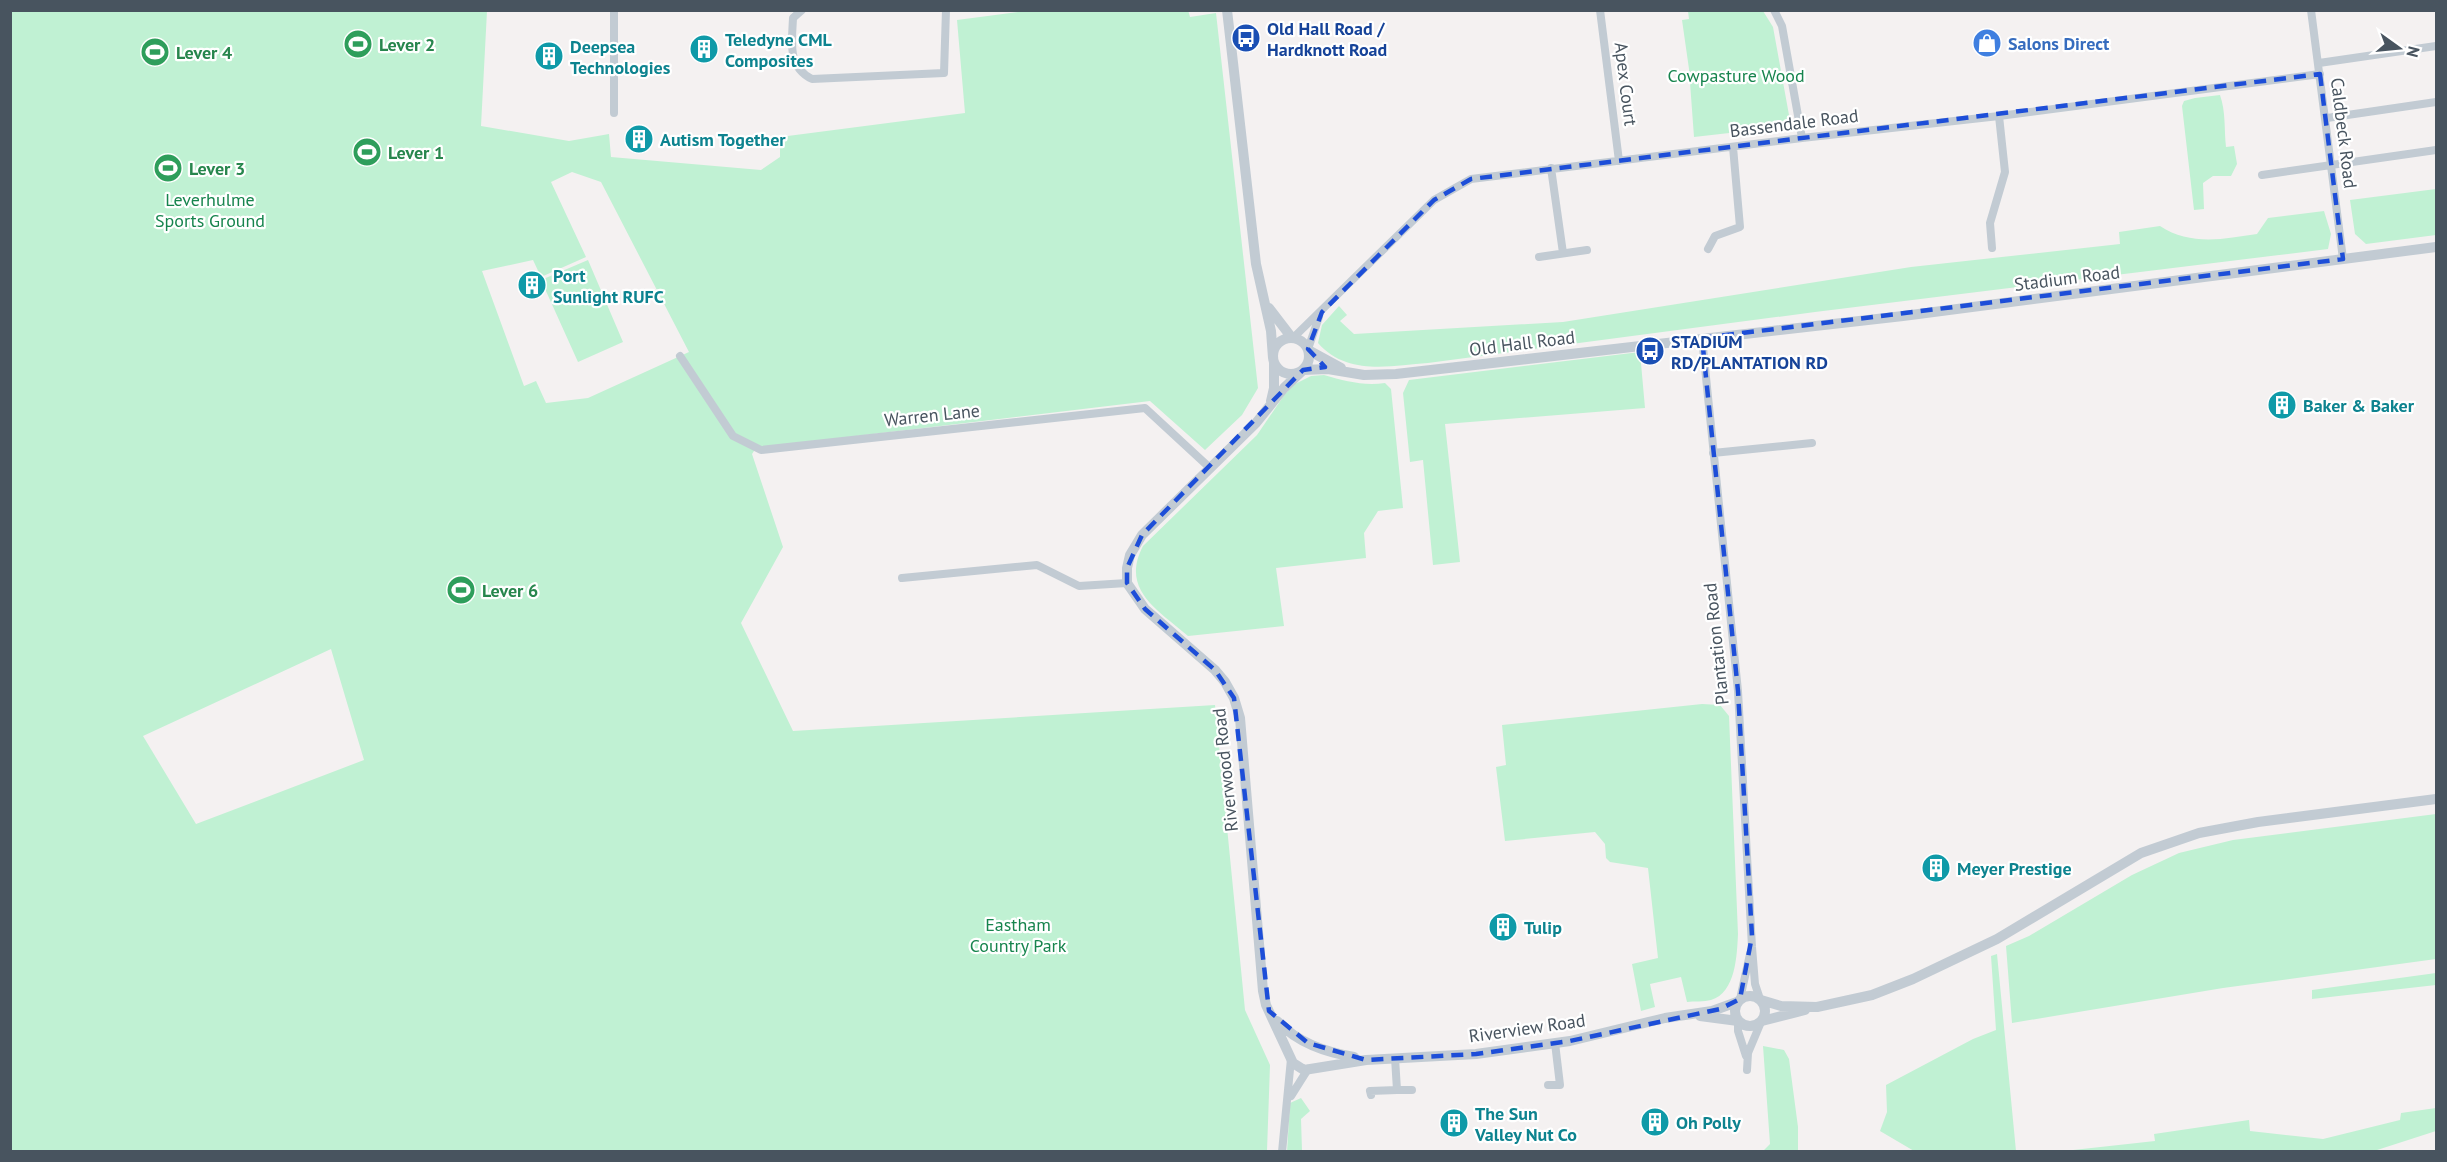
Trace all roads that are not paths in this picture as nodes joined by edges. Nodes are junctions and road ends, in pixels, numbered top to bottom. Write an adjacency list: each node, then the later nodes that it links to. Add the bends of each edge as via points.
1 (614, 10): 12 (street)
2 (802, 10): 3 (street, via 793,18 792,58 801,74 812,80 944,73)
3 (946, 10)
4 (1227, 10): 29 (street, via 1246,186)
5 (1600, 10): 18 (street, Apex Court)
6 (1774, 10): 15 (street, via 1782,26)
7 (2311, 10): 9 (street, Caldbeck Road)
8 (2436, 46): 9 (street)
9 (2319, 63): 10 (street, Caldbeck Road)
10 (2320, 74): 13 (street, Bassendale Road); 14 (street, Caldbeck Road)
11 (2436, 102): 14 (street)
12 (614, 113)
13 (1999, 116): 15 (street, Bassendale Road); 23 (street, via 2005,172 1990,223)
14 (2327, 118): 19 (street, Caldbeck Road)
15 (1802, 138): 16 (street, Bassendale Road)
16 (1732, 147): 18 (street, Bassendale Road); 24 (street, via 1740,227 1715,236)
17 (2436, 150): 19 (street)
18 (1619, 161): 20 (street, Bassendale Road)
19 (2332, 165): 21 (street); 28 (street, Caldbeck Road)
20 (1551, 168): 26 (street); 30 (street, Bassendale Road, via 1471,179 1434,200)
21 (2262, 175)
22 (2436, 247): 28 (street, Stadium Road)
23 (1992, 248)
24 (1708, 249)
25 (1587, 250): 26 (street)
26 (1563, 253): 27 (street)
27 (1539, 257)
28 (2343, 259): 32 (street, Stadium Road)
29 (1263, 297): 31 (street); 35 (street)
30 (1322, 312): 31 (street, Bassendale Road); 33 (street, Bassendale Road)
31 (1292, 338): 33 (street); 35 (street, via 1276,346)
32 (1702, 338): 37 (street, Old Hall Road, via 1396,374); 40 (street, Plantation Road)
33 (1308, 349): 36 (street, via 1309,360); 37 (street, Old Hall Road)
34 (680, 356): 41 (street, Warren Lane, via 733,436 761,450 1145,408)
35 (1274, 358): 36 (street, via 1275,365 1285,373); 38 (street, via 1274,388)
36 (1303, 370): 37 (street, Old Hall Road); 38 (street)
37 (1347, 371)
38 (1268, 406): 41 (street)
39 (1812, 442): 40 (street)
40 (1713, 453): 45 (street, Plantation Road, via 1738,691)
41 (1210, 468): 43 (street, via 1142,535 1130,555)
42 (902, 578): 43 (street, via 1037,565 1079,586)
43 (1127, 583): 49 (street, Riverwood Road, via 1145,609 1215,670 1234,698 1240,718 1262,979)
44 (2436, 799): 48 (street, via 2199,833 2141,853 1997,939 1913,980 1872,996)
45 (1752, 947): 46 (street, Plantation Road); 47 (street, Plantation Road)
46 (1760, 1000): 47 (street, via 1750,996); 48 (street, via 1781,1006); 52 (street, via 1765,1008)
47 (1739, 1001): 50 (street, Riverview Road); 51 (street, via 1734,1012)
48 (1817, 1007): 52 (street)
49 (1269, 1011): 54 (street, via 1290,1033); 56 (street, Riverwood Road)
50 (1691, 1014): 51 (street, Riverview Road); 53 (street, Riverview Road)
51 (1738, 1021): 52 (street, via 1752,1027); 58 (street)
52 (1762, 1022): 58 (street)
53 (1555, 1043): 55 (street, Riverview Road); 61 (street, via 1560,1085)
54 (1310, 1044): 56 (street, via 1295,1046); 57 (street, Riverview Road); 59 (street, via 1317,1052 1317,1060)
55 (1395, 1058): 57 (street, Riverview Road); 62 (street)
56 (1291, 1059): 59 (street, via 1296,1066); 65 (street)
57 (1366, 1060): 59 (street, Riverview Road)
58 (1747, 1060): 60 (street)
59 (1309, 1069): 65 (street)
60 (1747, 1070)
61 (1548, 1085)
62 (1397, 1090): 63 (street); 64 (street, via 1370,1091)
63 (1412, 1090)
64 (1371, 1095)
65 (1286, 1105): 66 (street)
66 (1282, 1152)

